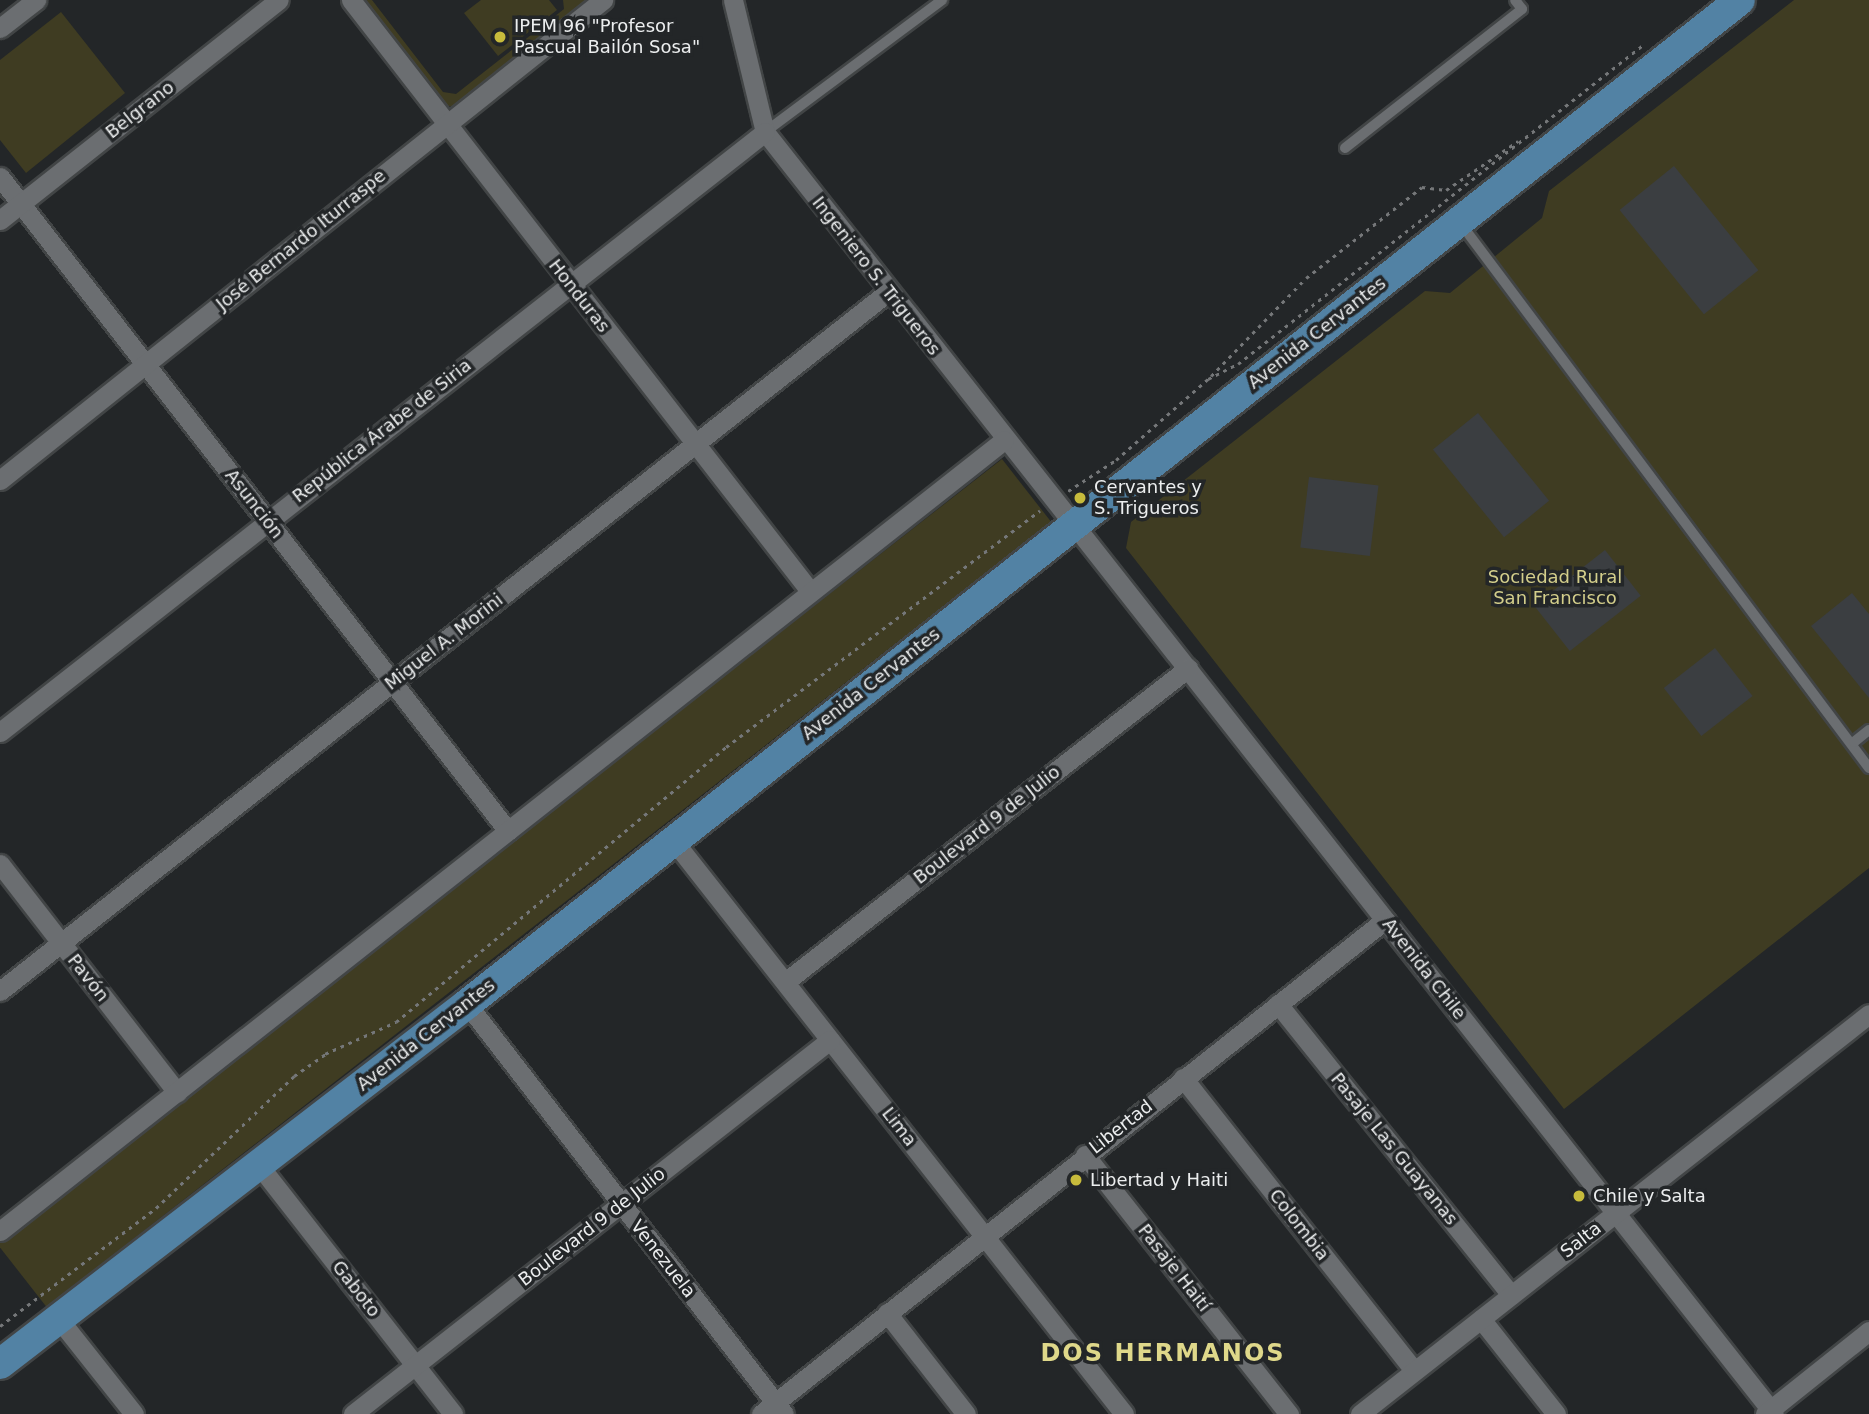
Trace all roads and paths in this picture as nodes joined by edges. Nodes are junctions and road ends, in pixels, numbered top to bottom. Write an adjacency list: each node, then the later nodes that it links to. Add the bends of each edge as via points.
1 (36, 0): 9 (street)
2 (279, 0): 16 (street, Belgrano)
3 (351, 0): 11 (street, Honduras)
4 (603, 0): 11 (street, José Bernardo Iturraspe)
5 (733, 0): 12 (street, Ingeniero S. Trigueros)
6 (942, 0): 12 (lane)
7 (1514, 0): 14 (lane, via 1522,9)
8 (1740, 0): 18 (main road, Avenida Cervantes)
9 (0, 28)
10 (1648, 41): 13 (path)
11 (446, 124): 19 (street, Honduras); 21 (street, José Bernardo Iturraspe)
12 (765, 132): 19 (street, República Árabe de Siria); 20 (street, Ingeniero S. Trigueros)
13 (1521, 140): 22 (path, via 1238,364); 22 (path, via 1504,145 1446,190 1422,187 1306,278)
14 (1345, 148)
15 (0, 177): 16 (street, Asunción)
16 (21, 204): 17 (street, Belgrano); 21 (street, Asunción)
17 (0, 220)
18 (1459, 221): 28 (main road, Avenida Cervantes); 34 (lane)
19 (569, 283): 24 (street, Honduras); 27 (street, República Árabe de Siria)
20 (888, 292): 23 (street, Ingeniero S. Trigueros); 24 (street, Miguel A. Morini)
21 (146, 364): 25 (street, José Bernardo Iturraspe); 27 (street, Asunción)
22 (1208, 379): 26 (path, via 1116,460)
23 (1004, 440): 26 (street, Ingeniero S. Trigueros); 29 (street)
24 (693, 444): 29 (street, Honduras); 31 (street, Miguel A. Morini)
25 (0, 480)
26 (1054, 500): 28 (street, Ingeniero S. Trigueros); 59 (path, via 785,699 396,1022 325,1054 295,1076 156,1208)
27 (267, 521): 31 (street, Asunción); 33 (street, República Árabe de Siria)
28 (1074, 524): 30 (street, Avenida Chile); 37 (main road, Avenida Cervantes)
29 (810, 591): 36 (street)
30 (1188, 668): 39 (street, Avenida Chile); 41 (street, Boulevard 9 de Julio)
31 (393, 682): 36 (street, Asunción); 40 (street, Miguel A. Morini)
32 (1869, 730): 34 (lane)
33 (0, 732)
34 (1854, 742): 35 (lane)
35 (1869, 768)
36 (508, 831): 48 (street)
37 (673, 840): 41 (street, Lima); 43 (main road, Avenida Cervantes)
38 (0, 864): 40 (street, Pavón)
39 (1385, 920): 44 (street, Libertad); 52 (street, Avenida Chile)
40 (61, 943): 42 (street, Miguel A. Morini); 48 (street, Pavón)
41 (785, 982): 46 (street, Lima)
42 (0, 991)
43 (467, 1004): 50 (main road, Avenida Cervantes); 51 (street, Venezuela)
44 (1278, 1004): 47 (street, Libertad); 55 (street, Pasaje Las Guayanas)
45 (1869, 1014): 52 (street, Salta)
46 (830, 1040): 51 (street, Boulevard 9 de Julio); 54 (street, Lima)
47 (1183, 1078): 49 (street, Libertad); 63 (street, Colombia)
48 (177, 1092): 53 (street)
49 (1085, 1155): 54 (street, Libertad); 71 (street, Pasaje Haití)
50 (258, 1164): 57 (main road, Avenida Cervantes); 62 (street, Gaboto)
51 (621, 1205): 62 (street, Boulevard 9 de Julio); 64 (street, Venezuela)
52 (1615, 1213): 55 (street, Salta); 65 (street, Avenida Chile)
53 (0, 1231)
54 (984, 1236): 56 (street, Libertad); 70 (street, Lima)
55 (1511, 1295): 58 (street, Salta)
56 (887, 1313): 64 (street, Libertad); 69 (street)
57 (58, 1318): 61 (main road, Avenida Cervantes); 66 (street)
58 (1481, 1319): 63 (street, Salta); 73 (street)
59 (0, 1326)
60 (1869, 1332): 65 (street)
61 (0, 1364)
62 (415, 1365): 67 (street, Boulevard 9 de Julio); 68 (street, Gaboto)
63 (1414, 1371): 72 (street, Salta)
64 (773, 1410)
65 (1770, 1413)
66 (134, 1414)
67 (353, 1414)
68 (453, 1414)
69 (966, 1414)
70 (1124, 1414)
71 (1289, 1414)
72 (1360, 1414)
73 (1556, 1414)

